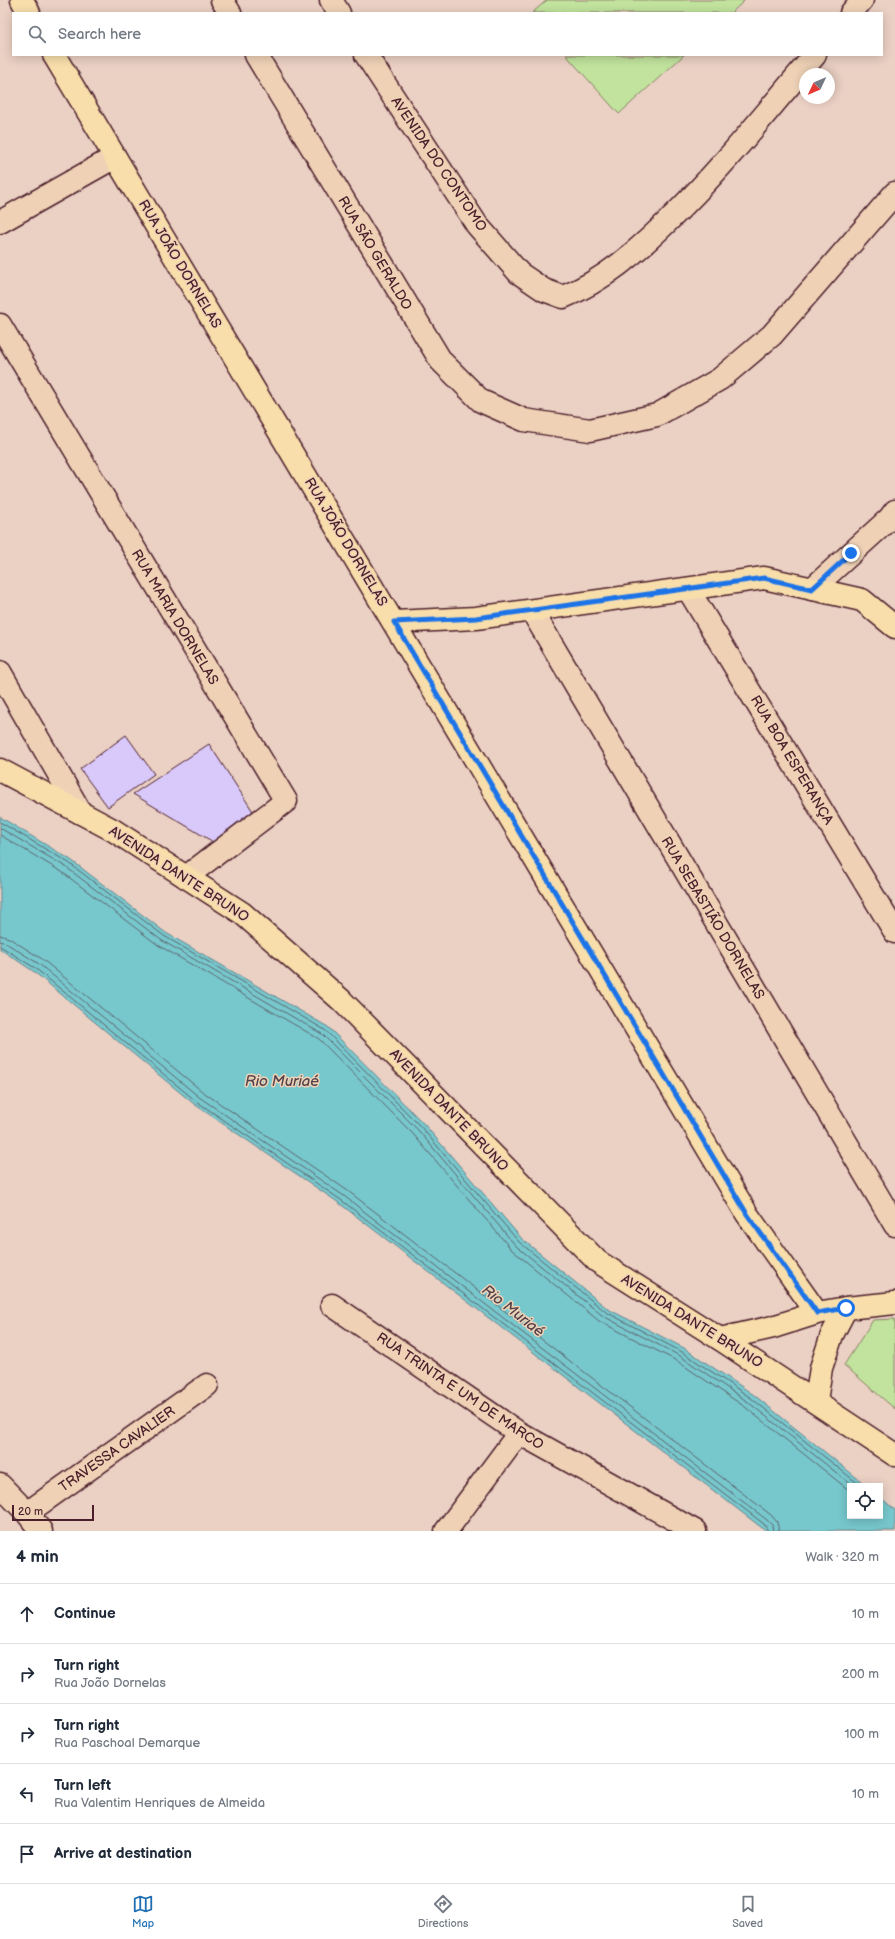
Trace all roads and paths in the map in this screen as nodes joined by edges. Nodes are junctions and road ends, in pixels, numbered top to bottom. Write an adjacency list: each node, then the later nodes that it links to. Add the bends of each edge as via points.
1 (22, 0): 5 (main road)
2 (222, 0): 6 (street)
3 (331, 0): 7 (street)
4 (862, 0): 8 (street)
5 (28, 12)
6 (229, 12)
7 (338, 12)
8 (852, 12)
9 (55, 56): 13 (main road, RUA JOÃO DORNELAS)
10 (257, 56): 14 (street, RUA SÃO GERALDO, via 441,361 481,401 524,420 590,430 657,415 720,379 772,335)
11 (367, 56): 12 (street, AVENIDA DO CONTOMO, via 477,225 519,273 544,290 563,297 586,288 639,249 700,191)
12 (814, 56)
13 (115, 157): 15 (street); 21 (main road, RUA JOÃO DORNELAS)
14 (895, 193)
15 (0, 222)
16 (0, 325): 26 (street, RUA MARIA DORNELAS, via 286,801)
17 (895, 511): 19 (street)
18 (688, 589): 19 (main road, via 764,578); 20 (main road); 27 (street, RUA BOA ESPERANÇA)
19 (812, 589): 22 (main road, via 862,600)
20 (532, 611): 21 (main road, via 476,618); 28 (street, RUA SEBASTIÃO DORNELAS)
21 (394, 622): 32 (main road, RUA JOÃO DORNELAS, via 747,1214)
22 (895, 628)
23 (0, 672): 25 (street)
24 (0, 770): 25 (main road, AVENIDA DANTE BRUNO)
25 (81, 813): 26 (main road, AVENIDA DANTE BRUNO, via 113,830)
26 (186, 877): 33 (main road, AVENIDA DANTE BRUNO, via 242,913 341,1000 597,1261)
27 (895, 932)
28 (895, 1225)
29 (895, 1303): 31 (main road)
30 (332, 1305): 36 (street, RUA TRINTA E UM DE MARCO)
31 (846, 1308): 32 (main road); 35 (main road, via 832,1335 821,1368)
32 (817, 1313): 33 (main road, via 773,1327)
33 (720, 1339): 35 (main road, AVENIDA DANTE BRUNO)
34 (207, 1385): 39 (street, TRAVESSA CAVALIER)
35 (816, 1401): 37 (main road, AVENIDA DANTE BRUNO)
36 (519, 1433): 41 (street); 42 (street, RUA TRINTA E UM DE MARCO)
37 (895, 1454)
38 (0, 1485): 39 (street)
39 (27, 1513): 40 (street)
40 (41, 1531)
41 (446, 1531)
42 (695, 1531)

